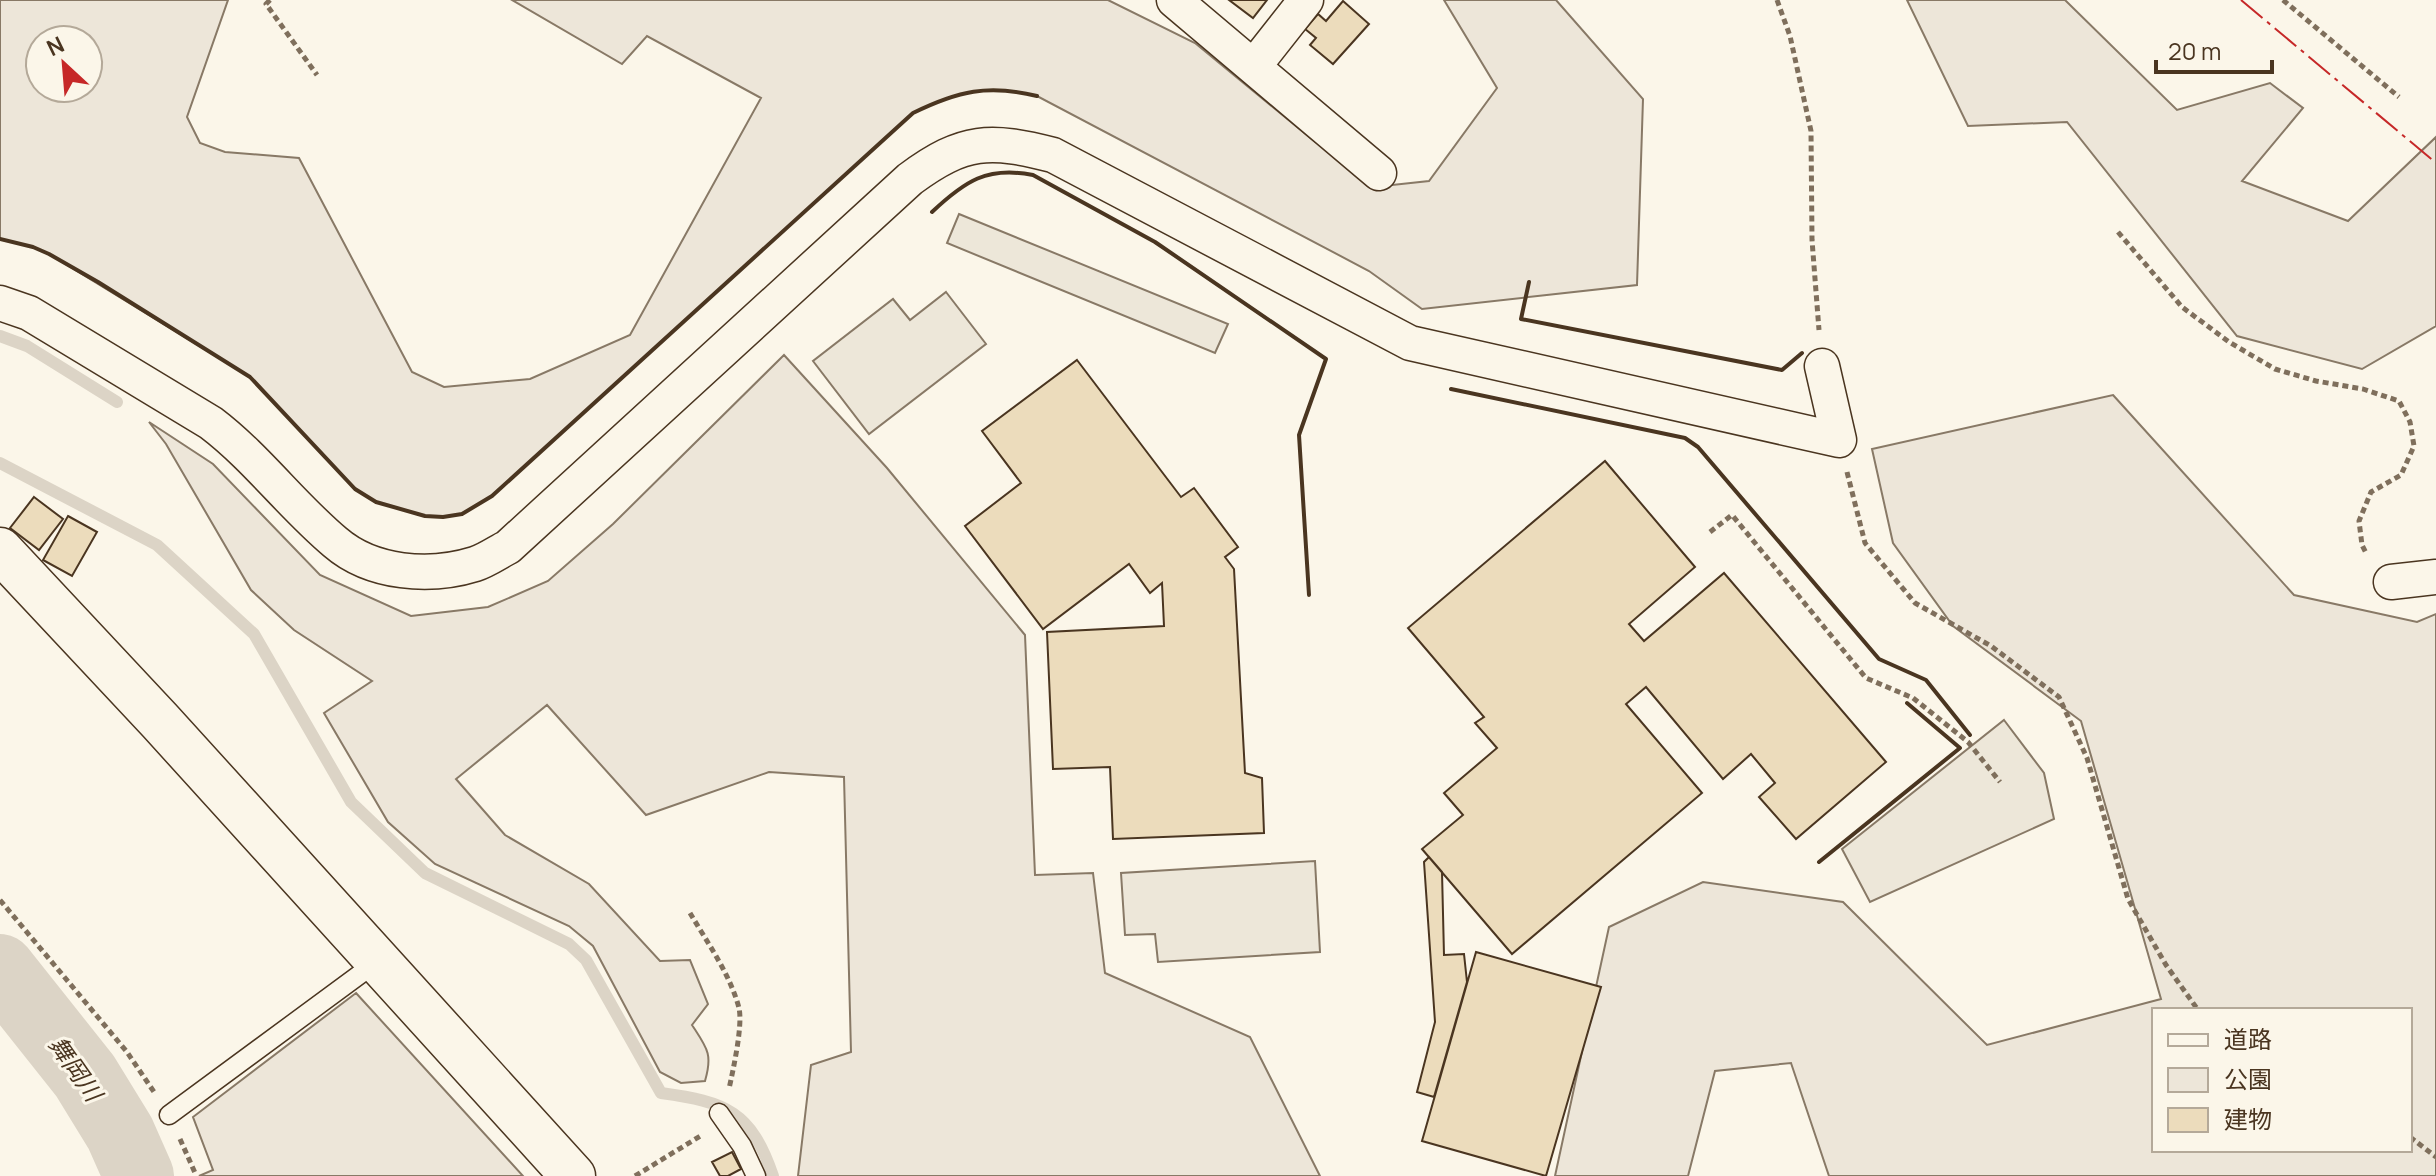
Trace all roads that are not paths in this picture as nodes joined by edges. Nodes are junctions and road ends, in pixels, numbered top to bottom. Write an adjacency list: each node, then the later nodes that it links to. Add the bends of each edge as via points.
1 (1174, 0): 3 (street)
2 (1306, 0): 3 (street)
3 (1254, 66): 4 (street)
4 (1379, 173)
5 (0, 303): 6 (street, via 29,313 211,423 336,544 393,570 439,571 477,563 508,547 910,179 939,157 975,144 1053,155 1410,343 1839,440)
6 (1822, 366)
7 (0, 550): 10 (street)
8 (2436, 577): 9 (street)
9 (2391, 582)
10 (378, 961): 12 (lane); 13 (street)
11 (719, 1113): 14 (lane)
12 (169, 1115)
13 (573, 1176)
14 (756, 1176)

